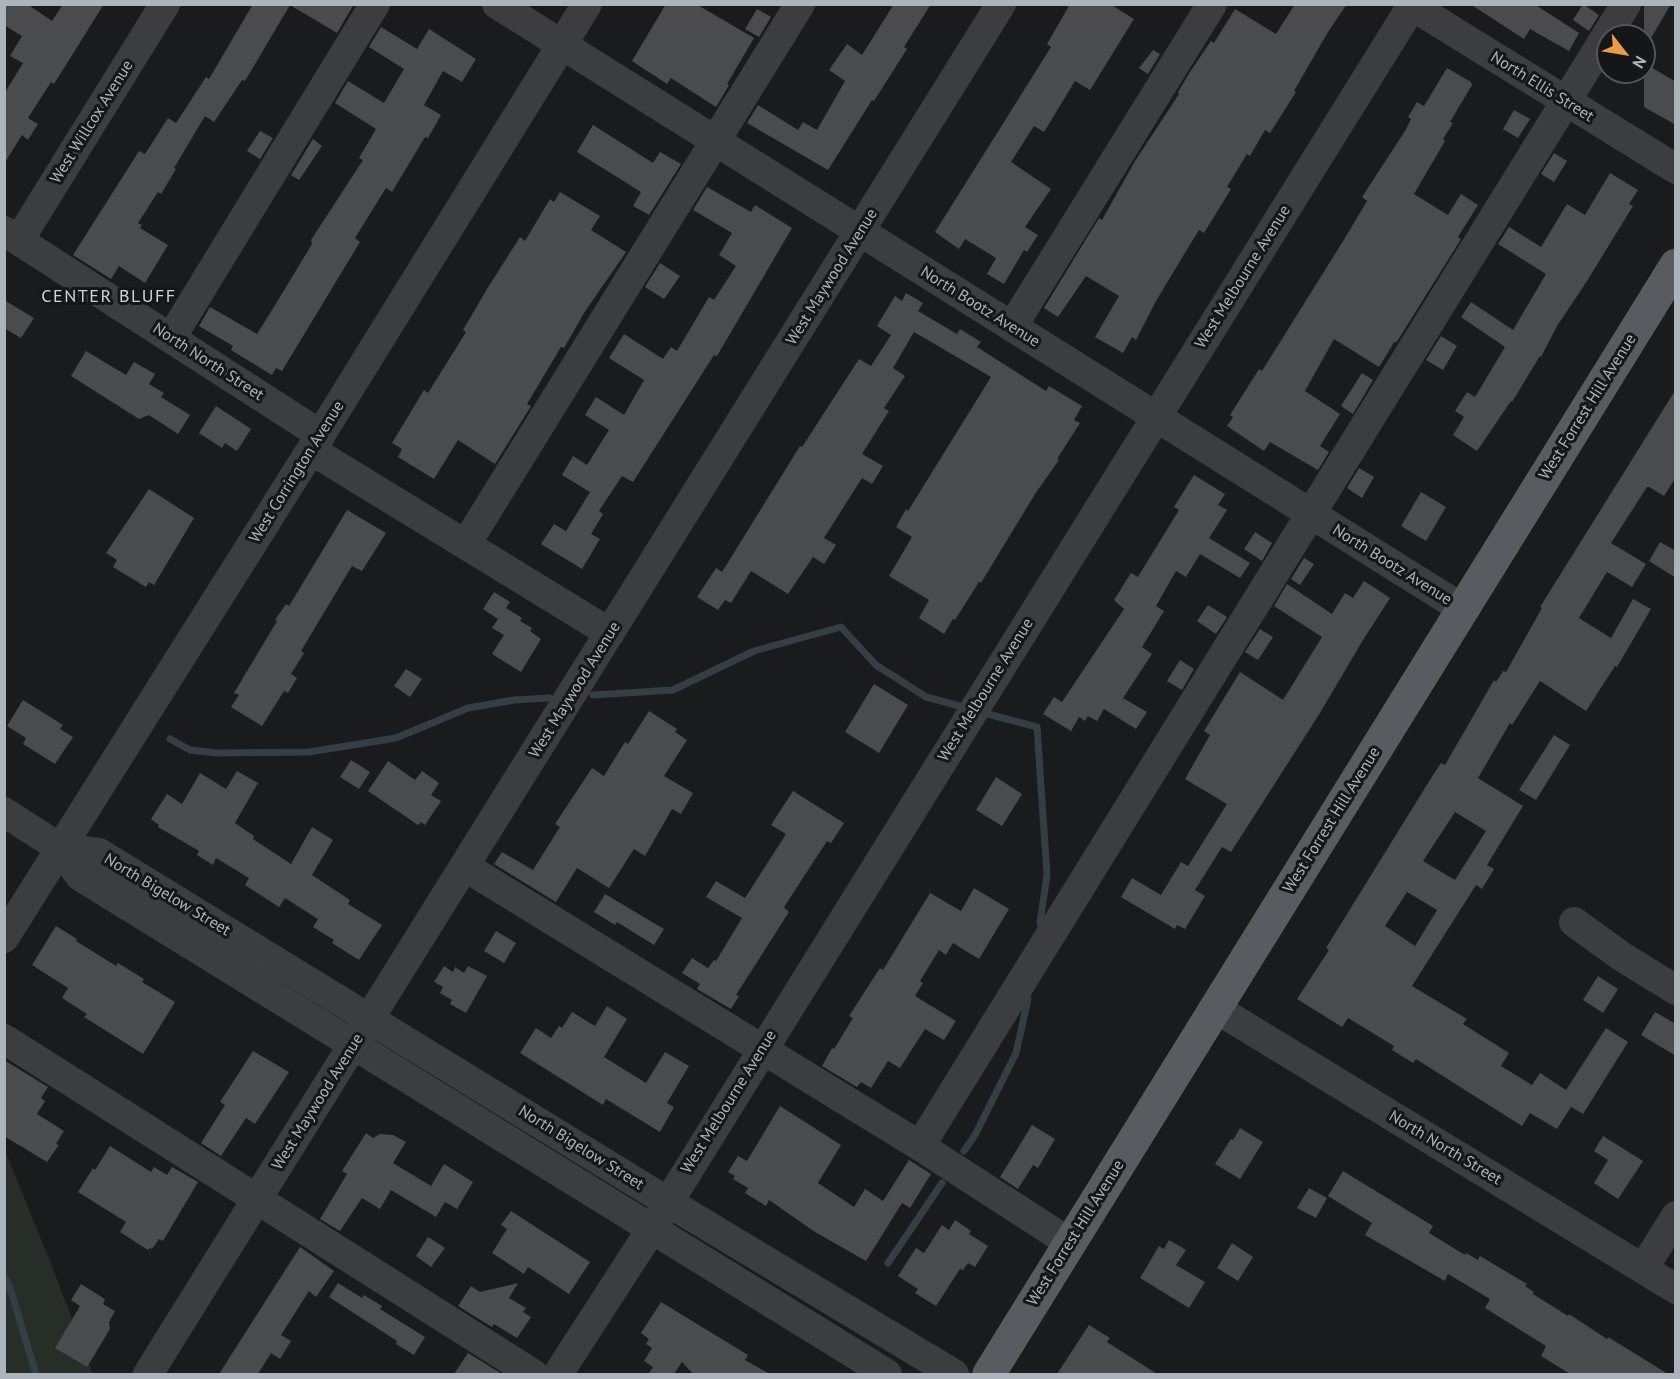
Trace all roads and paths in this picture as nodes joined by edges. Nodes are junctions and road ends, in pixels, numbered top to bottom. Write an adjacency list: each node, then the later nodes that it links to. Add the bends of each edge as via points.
1 (165, 4): 15 (street, West Willcox Avenue)
2 (375, 4): 18 (street)
3 (497, 4): 10 (street, North Bootz Avenue)
4 (587, 4): 10 (street, West Corrington Avenue)
5 (800, 4): 12 (street)
6 (1002, 4): 14 (street, West Maywood Avenue)
7 (1212, 4): 17 (street)
8 (1626, 4): 11 (street)
9 (1411, 5): 11 (street, North Ellis Street); 19 (street, West Melbourne Avenue)
10 (562, 45): 12 (street, North Bootz Avenue); 20 (street, West Corrington Avenue)
11 (1565, 101): 13 (street, North Ellis Street); 21 (street)
12 (715, 141): 14 (street, North Bootz Avenue); 22 (street)
13 (1676, 170)
14 (861, 232): 17 (street, North Bootz Avenue); 24 (street, West Maywood Avenue)
15 (12, 236): 18 (street, North North Street)
16 (1676, 265): 23 (main road, West Forrest Hill Avenue)
17 (1012, 327): 19 (street, North Bootz Avenue)
18 (171, 338): 20 (street, North North Street)
19 (1156, 417): 21 (street, North Bootz Avenue); 37 (street, West Melbourne Avenue)
20 (316, 442): 22 (street, North North Street); 26 (street, West Corrington Avenue)
21 (1310, 514): 23 (street, North Bootz Avenue); 40 (street)
22 (466, 544): 24 (street, North North Street)
23 (1464, 609): 33 (main road, West Forrest Hill Avenue)
24 (610, 633): 27 (street, West Maywood Avenue)
25 (4, 812): 26 (street)
26 (60, 848): 29 (street, North Bigelow Street, via 99,854); 30 (street, West Corrington Avenue); 31 (street, North Bigelow Street, via 80,876)
27 (464, 866): 34 (street, West Maywood Avenue); 37 (street)
28 (1574, 922): 32 (street)
29 (227, 931): 31 (street); 34 (street, North Bigelow Street)
30 (4, 938)
31 (210, 957): 36 (street, North Bigelow Street)
32 (1676, 990)
33 (1215, 1008): 45 (main road, West Forrest Hill Avenue); 46 (street, North North Street)
34 (370, 1018): 36 (street, West Maywood Avenue); 38 (street, North Bigelow Street)
35 (4, 1040): 41 (street)
36 (353, 1046): 39 (street, North Bigelow Street); 41 (street, West Maywood Avenue)
37 (762, 1048): 40 (street); 42 (street, West Melbourne Avenue)
38 (521, 1112): 39 (street); 42 (street, North Bigelow Street)
39 (504, 1138): 44 (street, North Bigelow Street)
40 (920, 1146): 45 (street)
41 (257, 1198): 50 (street, West Maywood Avenue); 51 (street)
42 (668, 1202): 44 (street, West Melbourne Avenue); 48 (street, North Bigelow Street)
43 (1676, 1216): 46 (street)
44 (651, 1230): 49 (street, North Bigelow Street); 52 (street, West Melbourne Avenue)
45 (1070, 1243): 55 (main road, West Forrest Hill Avenue)
46 (1643, 1269): 47 (street, North North Street)
47 (1676, 1289)
48 (825, 1297): 49 (street); 54 (street, North Bigelow Street)
49 (807, 1326): 53 (street, North Bigelow Street)
50 (148, 1374)
51 (533, 1374)
52 (558, 1374)
53 (887, 1374)
54 (954, 1374)
55 (989, 1374)

